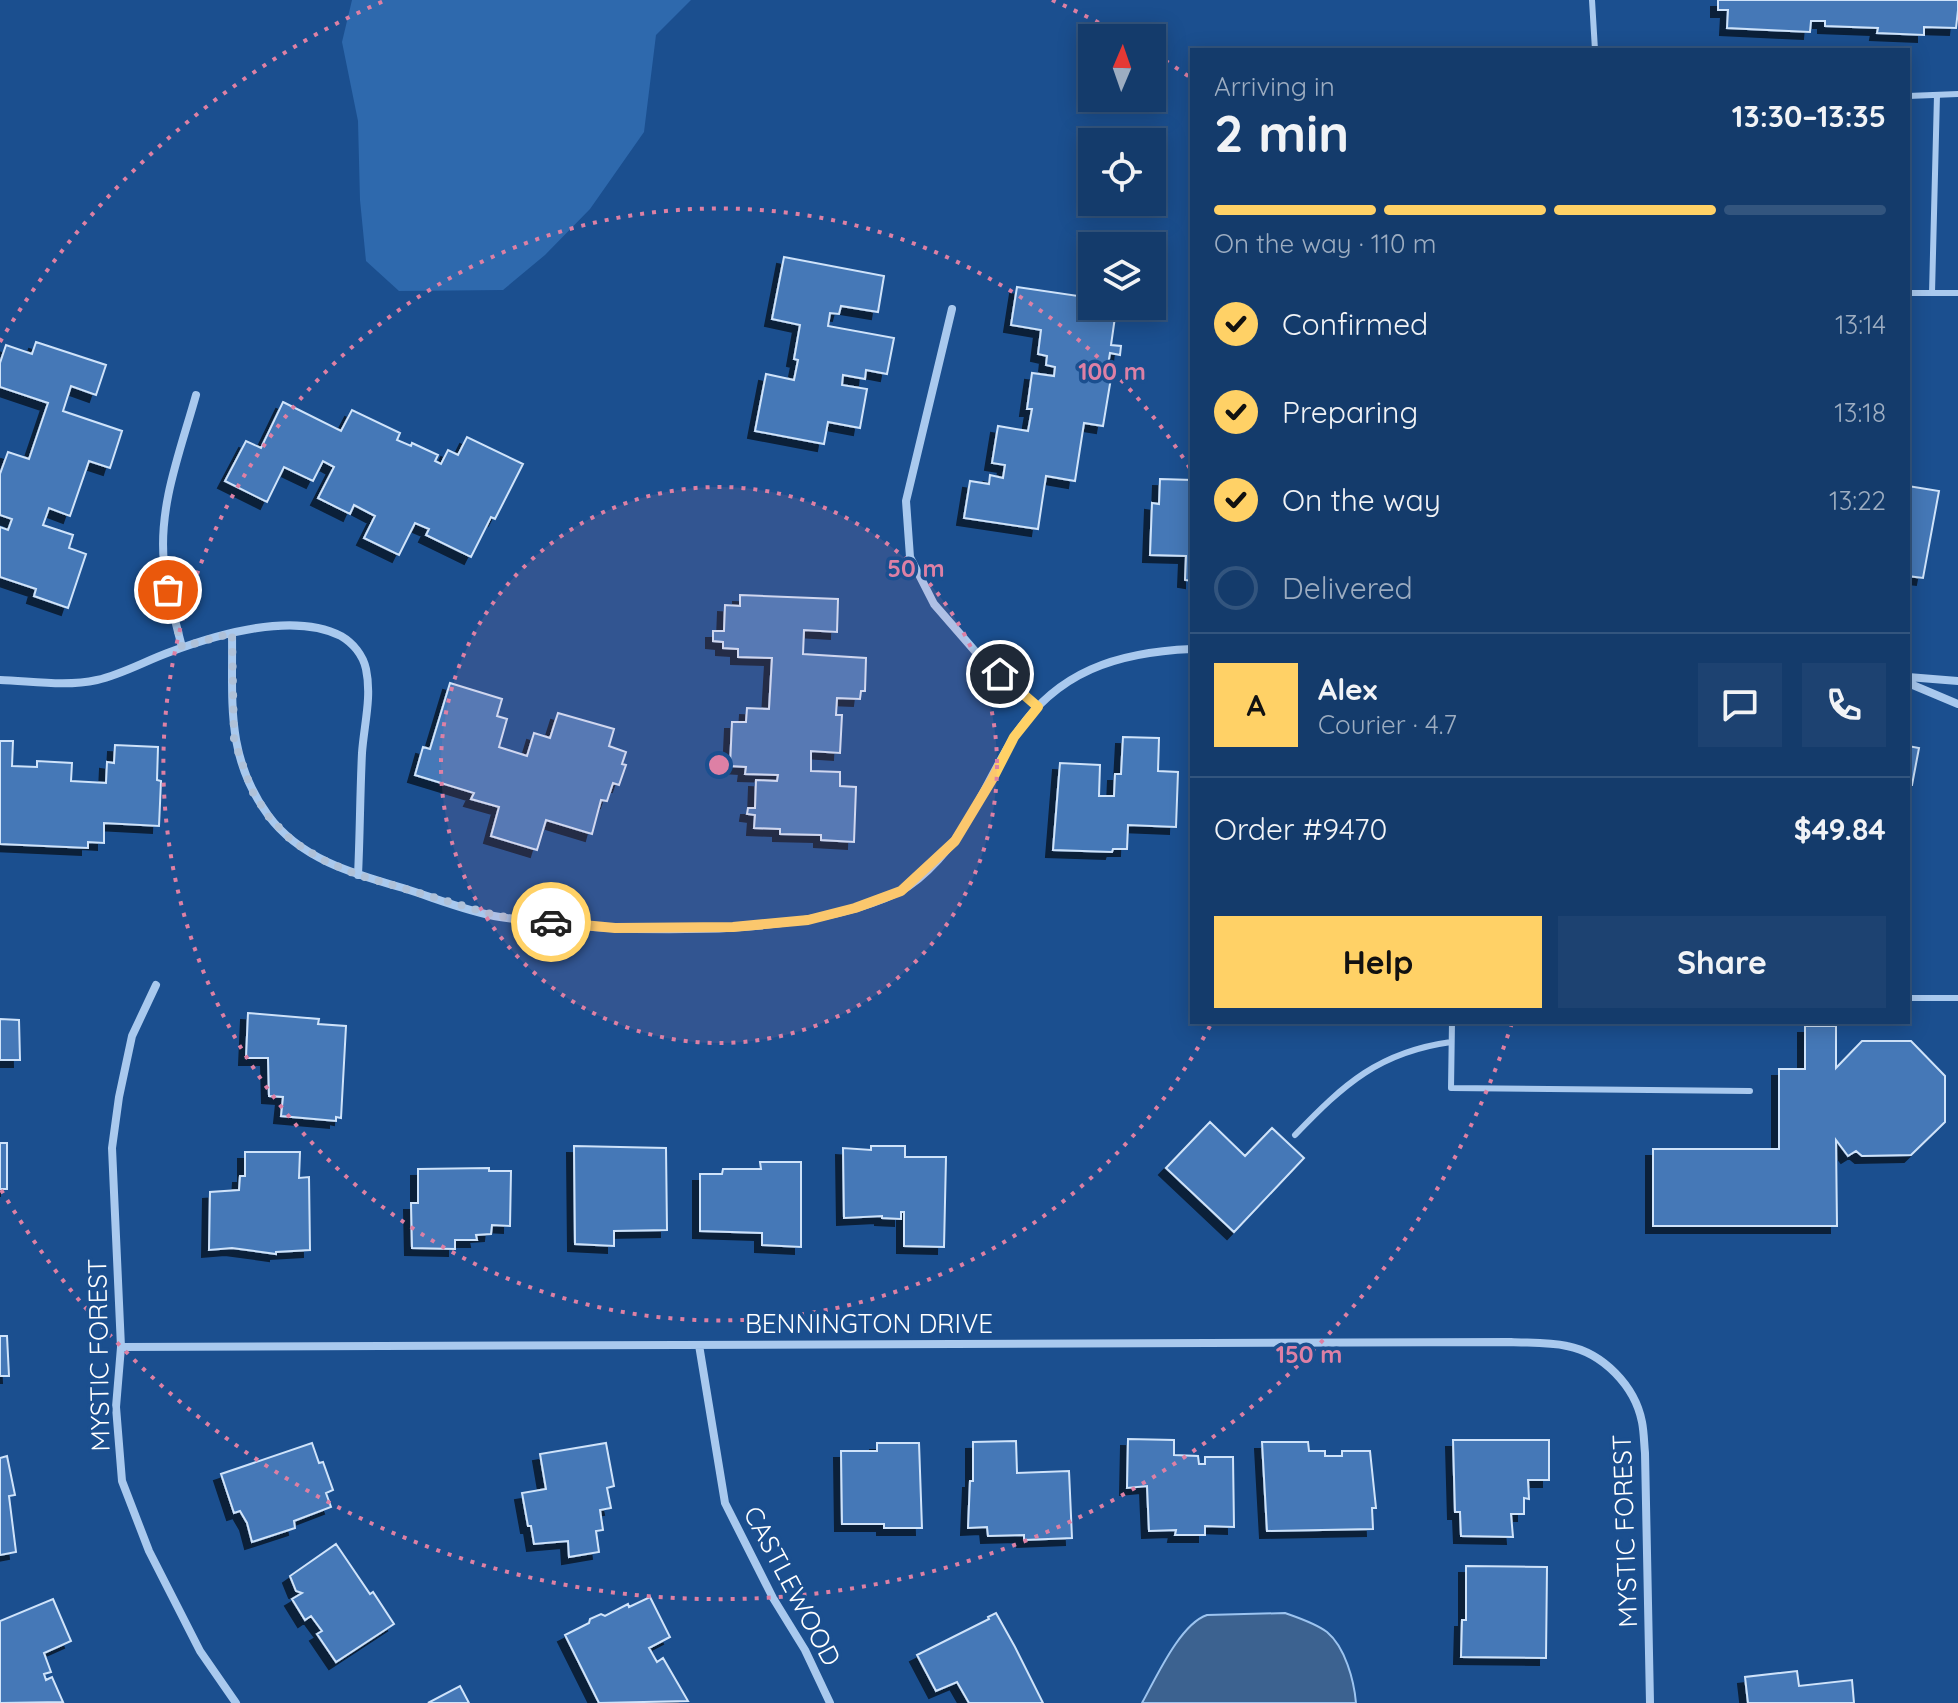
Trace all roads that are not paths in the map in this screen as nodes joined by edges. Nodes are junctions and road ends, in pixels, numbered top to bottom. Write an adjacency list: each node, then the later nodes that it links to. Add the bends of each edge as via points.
1 (1592, 0): 2 (lane)
2 (1595, 48)
3 (1958, 94): 4 (lane)
4 (1937, 95): 5 (lane); 7 (lane)
5 (1910, 96)
6 (1910, 293): 7 (lane)
7 (1932, 293): 8 (lane)
8 (1958, 293)
9 (952, 309): 19 (street, via 906,501 910,557 934,604 981,658)
10 (196, 395): 12 (street, via 163,533 166,576)
11 (232, 633): 12 (street); 20 (street, via 234,740 252,791 292,841); 20 (street, via 318,626 351,642 360,654 368,698)
12 (182, 647): 15 (street, via 92,681)
13 (1190, 649): 19 (street, via 1140,652 1113,660 1075,676)
14 (1910, 677): 16 (street)
15 (0, 680)
16 (1958, 681)
17 (1910, 684): 18 (street)
18 (1958, 704)
19 (1038, 707): 20 (street, via 1014,737 955,841 929,868 901,891 808,920 615,928 512,918)
20 (358, 875)
21 (156, 985): 29 (street, MYSTIC FOREST, via 132,1036 112,1148)
22 (1910, 998): 23 (lane)
23 (1958, 998)
24 (1452, 1024): 25 (lane)
25 (1451, 1042): 26 (lane, via 1451,1088); 27 (lane, via 1405,1051 1371,1068)
26 (1750, 1091)
27 (1295, 1135)
28 (699, 1345): 29 (street, BENNINGTON DRIVE); 30 (street, BENNINGTON DRIVE, via 1542,1343 1591,1353); 32 (street, CASTLEWOOD, via 725,1503)
29 (121, 1347): 31 (street, MYSTIC FOREST, via 116,1407 122,1481 149,1551 200,1651)
30 (1610, 1368): 33 (street, MYSTIC FOREST, via 1633,1395 1642,1421)
31 (236, 1703)
32 (830, 1703)
33 (1650, 1703)

